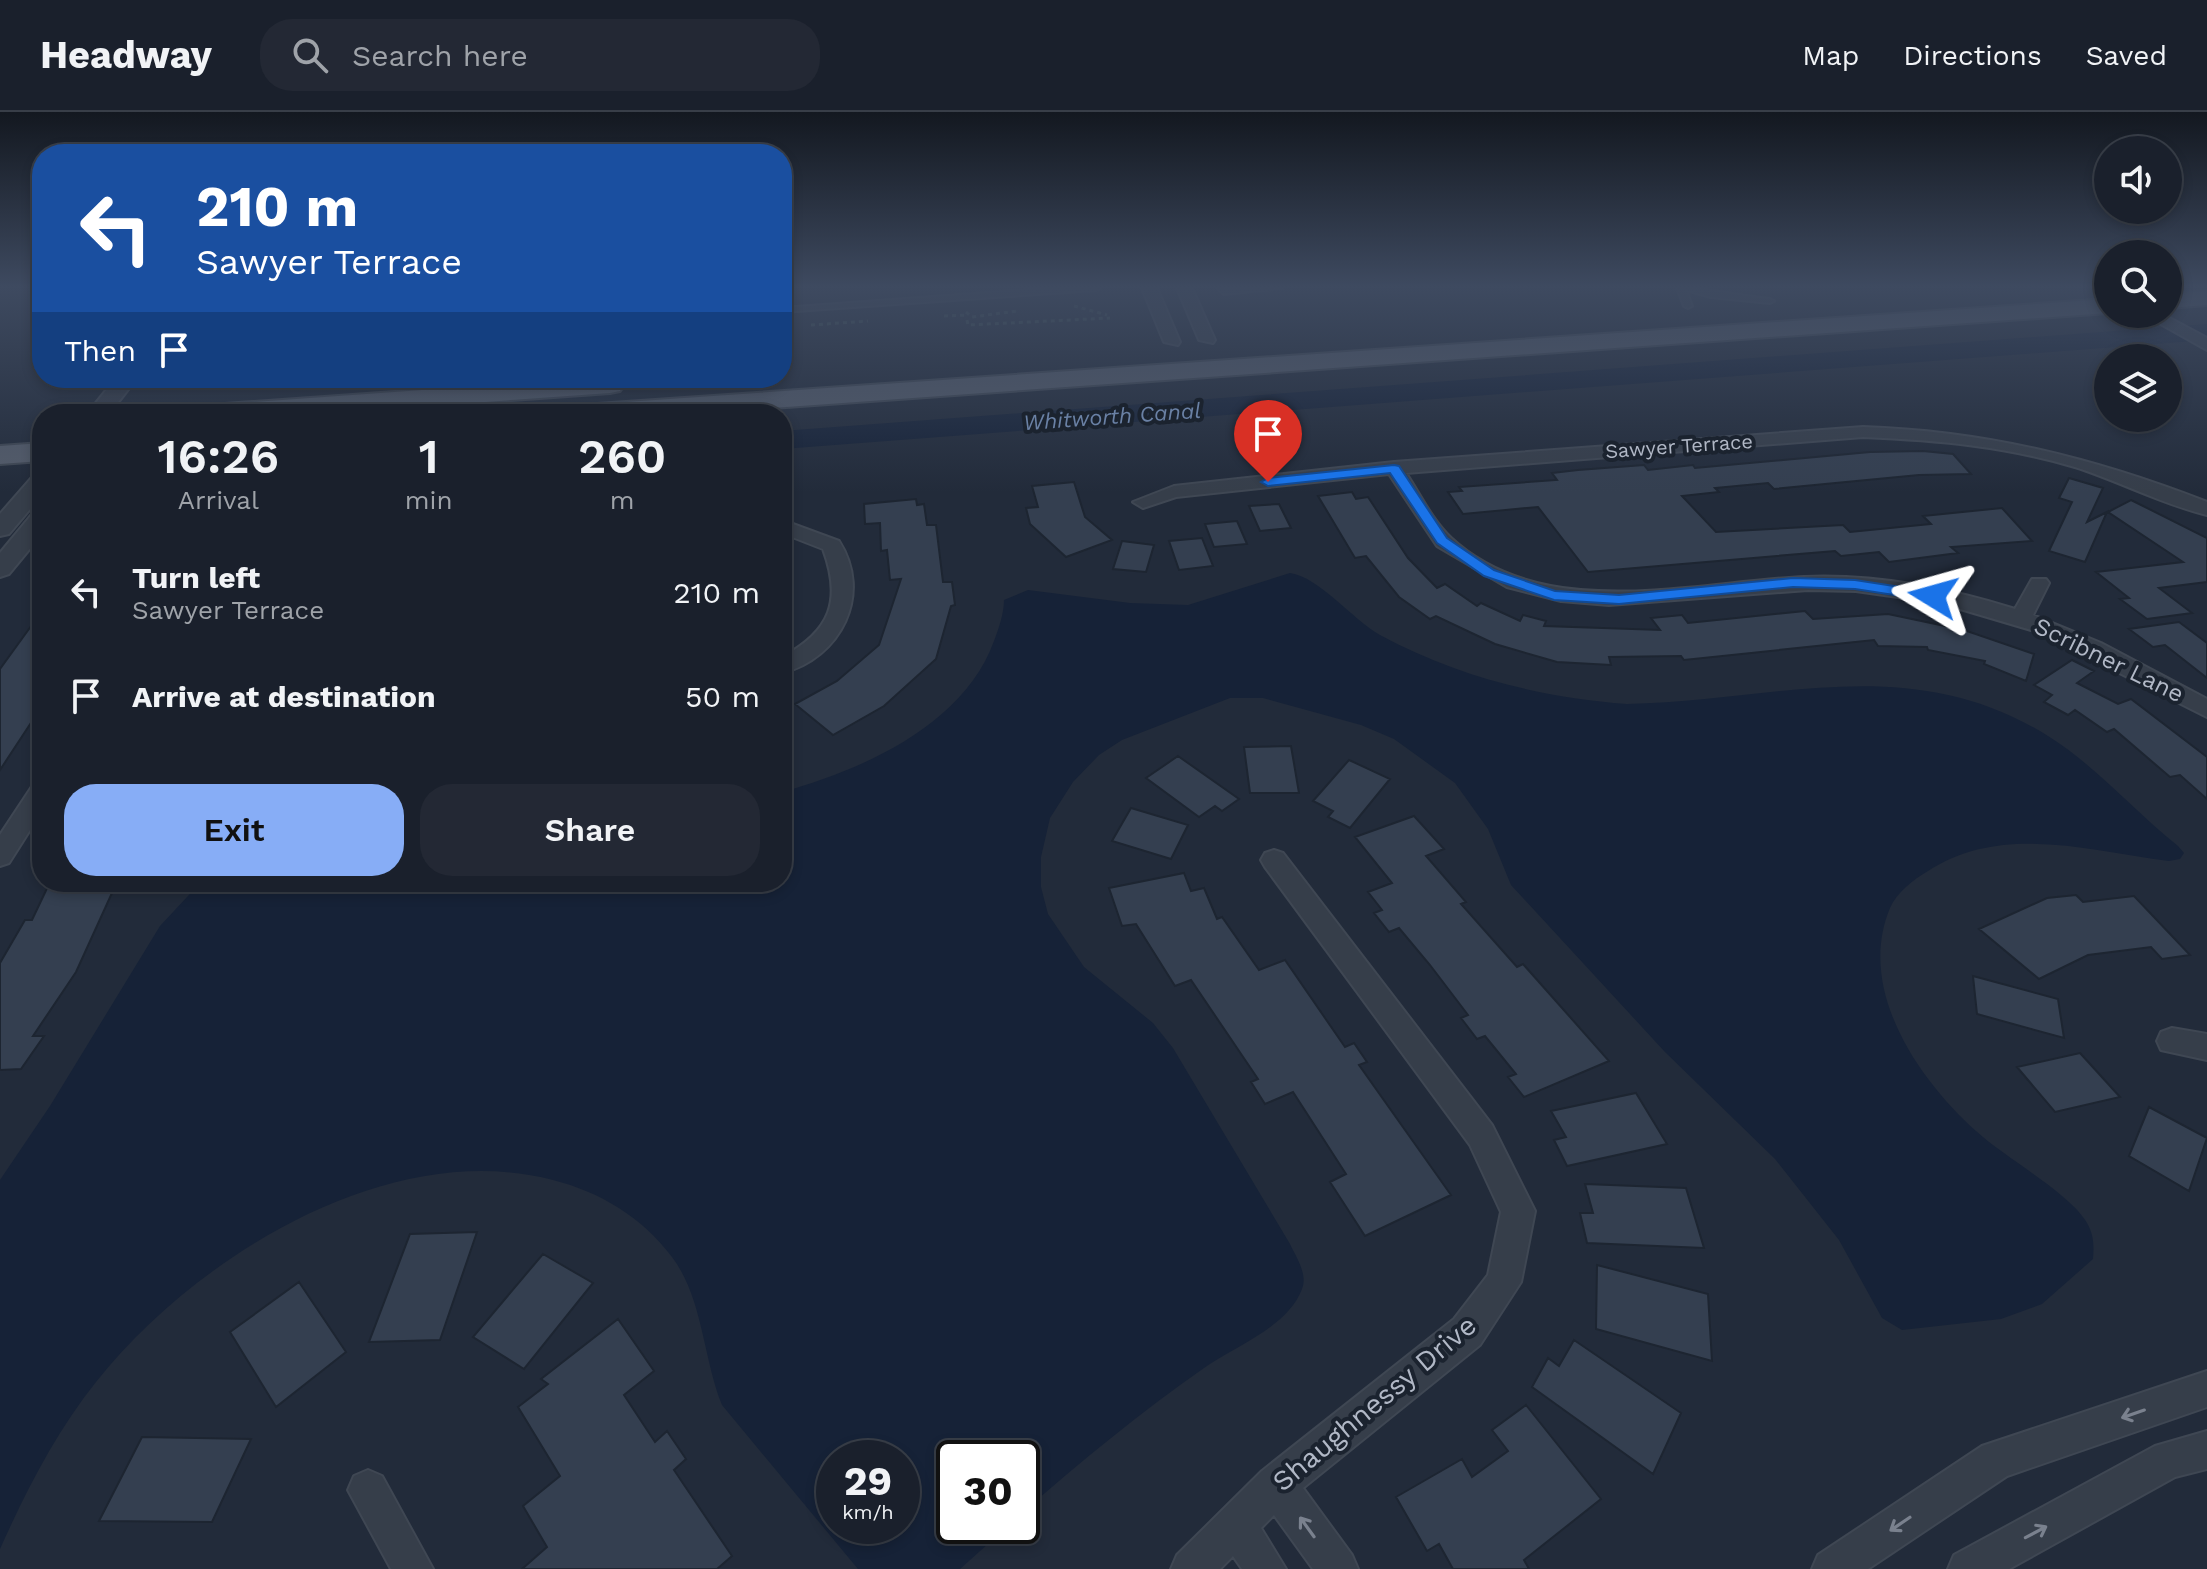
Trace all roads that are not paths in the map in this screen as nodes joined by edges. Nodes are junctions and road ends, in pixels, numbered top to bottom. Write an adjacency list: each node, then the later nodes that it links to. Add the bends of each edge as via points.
1 (1157, 356): 5 (main road, via 942,374)
2 (1390, 356): 5 (main road)
3 (119, 388): 6 (street)
4 (553, 388): 7 (main road)
5 (773, 399): 8 (main road)
6 (106, 404)
7 (333, 404)
8 (705, 404)
9 (32, 426): 10 (main road)
10 (0, 428)
11 (32, 453): 12 (main road)
12 (0, 455)
13 (1394, 468): 15 (street, Sawyer Terrace, via 1174,492); 16 (street, Sawyer Terrace, via 1863,432 1927,432 2065,456); 22 (street, Scribner Lane, via 1442,540 1489,573 1554,596 1619,600 1793,583 1855,585)
14 (32, 492): 17 (street)
15 (1143, 502)
16 (2207, 509)
17 (6, 523)
18 (792, 529): 23 (street, via 832,545 841,565 843,613 814,651)
19 (32, 530): 20 (street)
20 (0, 569)
21 (2039, 583): 22 (street)
22 (2021, 617): 24 (street, Scribner Lane, via 2118,659)
23 (792, 661)
24 (2207, 709)
25 (32, 806): 26 (street)
26 (0, 856)
27 (1274, 860): 32 (street, Shaughnessy Drive, via 1481,1135 1518,1211 1504,1282 1467,1332)
28 (2172, 1041): 29 (street)
29 (2207, 1047)
30 (2207, 1389): 39 (street, one-way to 39, via 1996,1460)
31 (2207, 1450): 40 (street, one-way to 31, via 2169,1460)
32 (1276, 1485): 34 (street, Shaughnessy Drive); 38 (street, one-way to 32)
33 (368, 1490): 35 (street)
34 (1235, 1525): 36 (street, Shaughnessy Drive); 37 (street)
35 (413, 1569)
36 (1191, 1569)
37 (1266, 1569)
38 (1338, 1569)
39 (1832, 1569)
40 (1968, 1569)

